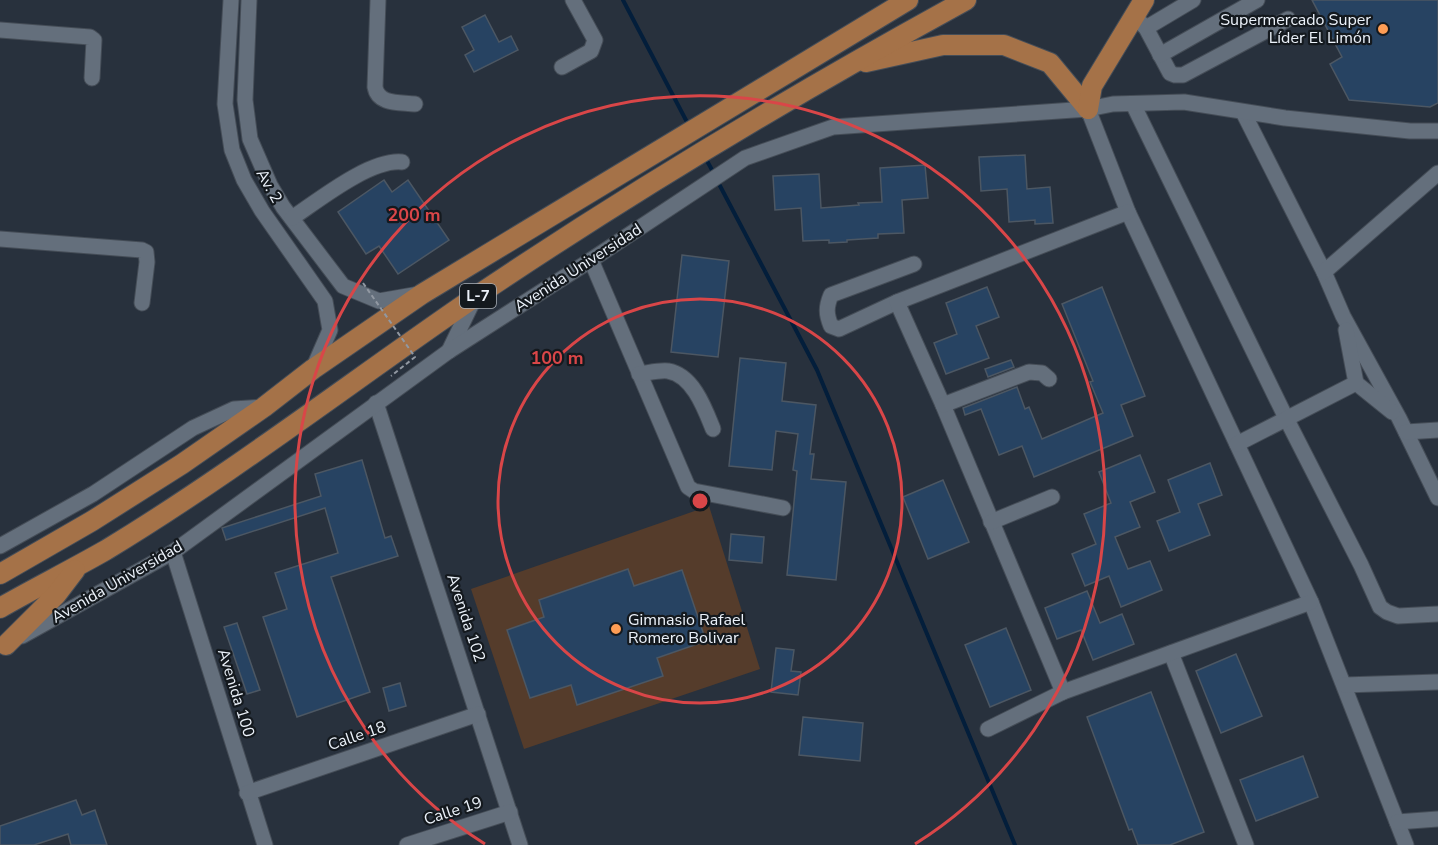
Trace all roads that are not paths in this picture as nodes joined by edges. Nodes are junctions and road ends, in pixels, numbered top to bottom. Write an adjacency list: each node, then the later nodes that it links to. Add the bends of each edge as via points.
1 (231, 0): 35 (street, Av. 2, via 225,104 232,150 262,211 325,301 330,330)
2 (249, 0): 24 (street, Av. 2, via 245,100 250,139 270,185)
3 (378, 0): 16 (street, via 377,94 385,101)
4 (573, 0): 13 (street, via 595,40 591,51)
5 (908, 0): 29 (main road, L-7)
6 (966, 0): 14 (main road, Avenida Universidad / L-7)
7 (1193, 0): 9 (street)
8 (1257, 0): 12 (street)
9 (1141, 15): 12 (street); 18 (main road, via 1092,86)
10 (1288, 19): 12 (street, via 1183,75 1170,73)
11 (0, 30): 15 (street, via 90,37 94,40)
12 (1160, 55)
13 (562, 67)
14 (843, 67): 18 (main road, via 942,45 1004,45 1050,63); 30 (main road, Avenida Universidad / L-7, via 626,197)
15 (92, 78)
16 (415, 104)
17 (1133, 104): 18 (street, Avenida Universidad); 19 (street, Avenida Universidad, via 1184,102); 42 (street)
18 (1088, 109): 23 (street); 26 (street, Avenida Universidad / L-7, via 833,127 745,158)
19 (1243, 112): 20 (street, Avenida Universidad); 28 (street)
20 (1438, 131)
21 (402, 162): 24 (street, via 374,166)
22 (1438, 173): 28 (street)
23 (1128, 212): 31 (street); 46 (street)
24 (292, 218): 29 (street, Av. 2, via 343,286 379,301)
25 (0, 239): 32 (street, via 142,250 147,262)
26 (591, 260): 34 (street, Avenida Universidad / L-7); 36 (street)
27 (914, 264): 31 (street, via 831,296 826,315 831,326 839,329)
28 (1324, 272): 33 (street)
29 (422, 294): 35 (main road, L-7)
30 (475, 297): 34 (street); 53 (main road, Avenida Universidad / L-7, via 212,481)
31 (897, 302): 40 (street)
32 (142, 303)
33 (1343, 316): 38 (street); 43 (street)
34 (449, 351): 39 (street, Avenida Universidad / L-7)
35 (313, 369): 41 (main road, L-7)
36 (639, 374): 44 (street, via 669,371 687,381 704,405); 49 (street, via 688,488)
37 (1049, 379): 40 (street, via 1041,373 1029,372)
38 (1356, 383): 42 (street); 43 (street)
39 (376, 403): 52 (street, Avenida Universidad / L-7); 63 (street, Avenida 102)
40 (943, 405): 50 (street)
41 (264, 407): 51 (street, via 234,409 193,428 93,494); 54 (main road, L-7, via 122,502)
42 (1286, 418): 46 (street); 57 (street, via 1380,607 1398,616)
43 (1402, 425): 45 (street); 48 (street)
44 (713, 429)
45 (1438, 430)
46 (1237, 444): 55 (street)
47 (1052, 497): 50 (street)
48 (1438, 498)
49 (783, 508)
50 (991, 522): 62 (street)
51 (0, 546)
52 (173, 552): 58 (street, Avenida Universidad / L-7); 65 (street, Avenida 100)
53 (80, 563): 56 (main road, Avenida Universidad / L-7); 58 (main road, via 56,595)
54 (0, 574)
55 (1311, 602): 59 (street); 61 (street)
56 (0, 608)
57 (1438, 614)
58 (3, 646)
59 (1171, 653): 62 (street); 72 (street)
60 (1438, 682): 61 (street)
61 (1344, 685): 68 (street)
62 (1063, 692): 64 (street)
63 (478, 714): 65 (street, Calle 18); 66 (street, Avenida 102)
64 (988, 729)
65 (247, 793): 69 (street, Avenida 100)
66 (510, 812): 70 (street, Calle 19); 71 (street, Avenida 102)
67 (1438, 819): 68 (street)
68 (1397, 822): 73 (street)
69 (265, 845)
70 (407, 845)
71 (520, 845)
72 (1246, 845)
73 (1406, 845)

